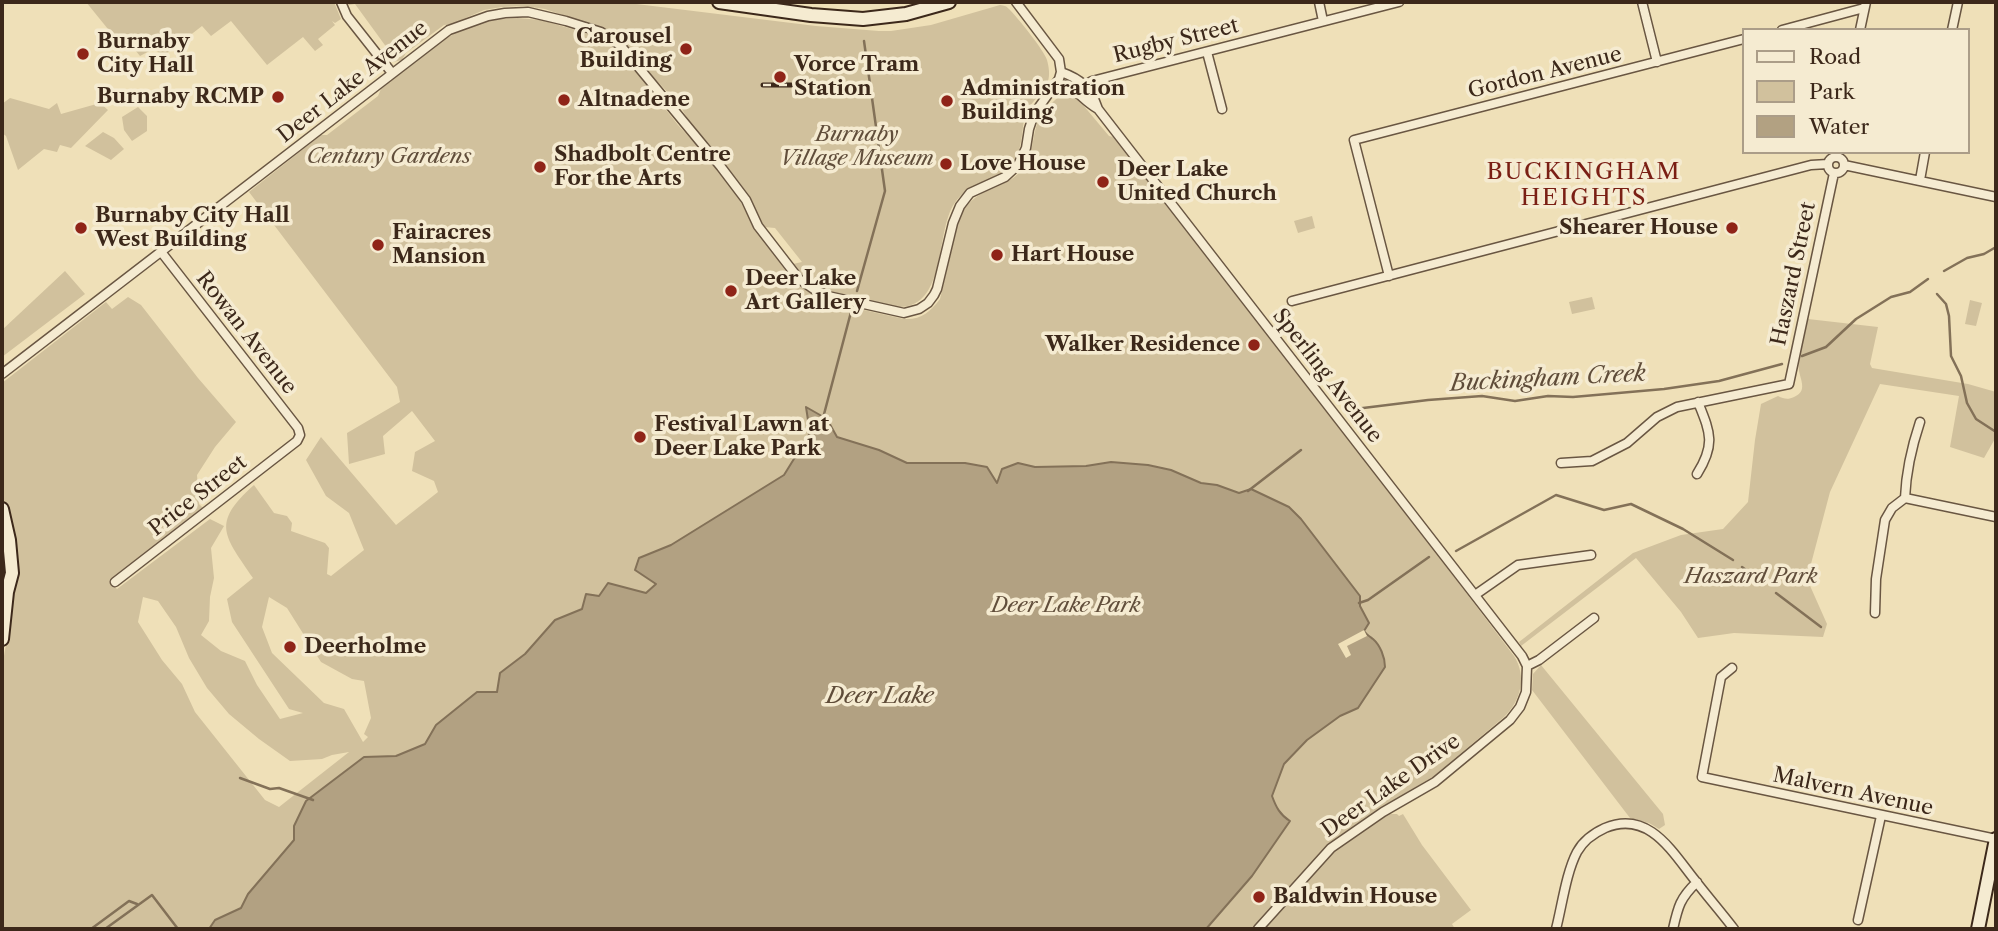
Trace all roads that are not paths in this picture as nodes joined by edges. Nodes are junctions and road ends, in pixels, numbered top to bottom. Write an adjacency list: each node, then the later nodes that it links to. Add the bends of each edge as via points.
1 (341, 2): 18 (street)
2 (719, 2): 8 (main road, via 863,19 906,14)
3 (1016, 2): 17 (street, via 1056,54)
4 (1319, 2): 10 (street)
5 (1399, 2): 10 (street, Rugby Street)
6 (1642, 2): 16 (street)
7 (1958, 2): 13 (street)
8 (943, 3)
9 (1865, 5): 11 (street); 12 (street)
10 (1323, 21): 15 (street, Rugby Street)
11 (1789, 28)
12 (1860, 28)
13 (1952, 28)
14 (1742, 40): 16 (street, Gordon Avenue)
15 (1208, 52): 20 (street, Rugby Street); 22 (street)
16 (1657, 62): 31 (street, Gordon Avenue, via 1354,140)
17 (1060, 72): 19 (street, Deer Lake Avenue); 20 (street)
18 (392, 73): 19 (street, Deer Lake Avenue, via 445,33 488,16 528,12 601,32 629,53 721,167 799,279 828,296 904,313 931,300 960,206 970,194 1005,177 1018,165 1034,114); 30 (street, Deer Lake Avenue)
19 (1057, 83): 21 (street, Sperling Avenue, via 1072,87)
20 (1085, 85): 21 (street, Sperling Avenue)
21 (1098, 109): 45 (street, Sperling Avenue)
22 (1222, 109)
23 (1926, 154): 28 (street)
24 (1837, 155): 25 (street); 26 (street)
25 (1828, 164): 27 (street); 31 (street)
26 (1844, 165): 27 (street, via 1841,172); 28 (street)
27 (1834, 173): 34 (street, Haszard Street, via 1789,384)
28 (1920, 180): 29 (street)
29 (1996, 197)
30 (162, 253): 33 (street, Deer Lake Avenue); 36 (street, Rowan Avenue)
31 (1389, 276): 32 (street)
32 (1292, 301)
33 (2, 374)
34 (1698, 402): 37 (street, via 1657,417 1627,443 1592,461); 38 (street, via 1709,429 1708,456)
35 (1920, 422): 39 (street)
36 (300, 435): 43 (street, Price Street)
37 (1562, 464)
38 (1697, 474)
39 (1906, 498): 41 (street); 46 (street, via 1885,520)
40 (2, 509): 44 (main road, via 12,573)
41 (1996, 517)
42 (1591, 555): 45 (street, via 1518,565)
43 (115, 582)
44 (4, 587): 48 (main road)
45 (1475, 595): 49 (street, Sperling Avenue)
46 (1875, 614)
47 (1594, 618): 49 (street)
48 (2, 639)
49 (1527, 666): 55 (street, Deer Lake Drive, via 1524,699 1510,720 1435,782 1331,848)
50 (1732, 668): 51 (street, Malvern Avenue, via 1721,677 1702,778)
51 (1881, 816): 52 (street, Malvern Avenue); 54 (street)
52 (1996, 839): 59 (main road)
53 (1697, 882): 56 (street, via 1662,838 1644,828 1616,825 1590,837 1578,850); 57 (street, via 1678,905); 58 (street)
54 (1858, 920)
55 (1258, 929)
56 (1556, 929)
57 (1672, 929)
58 (1734, 929)
59 (1978, 929)

